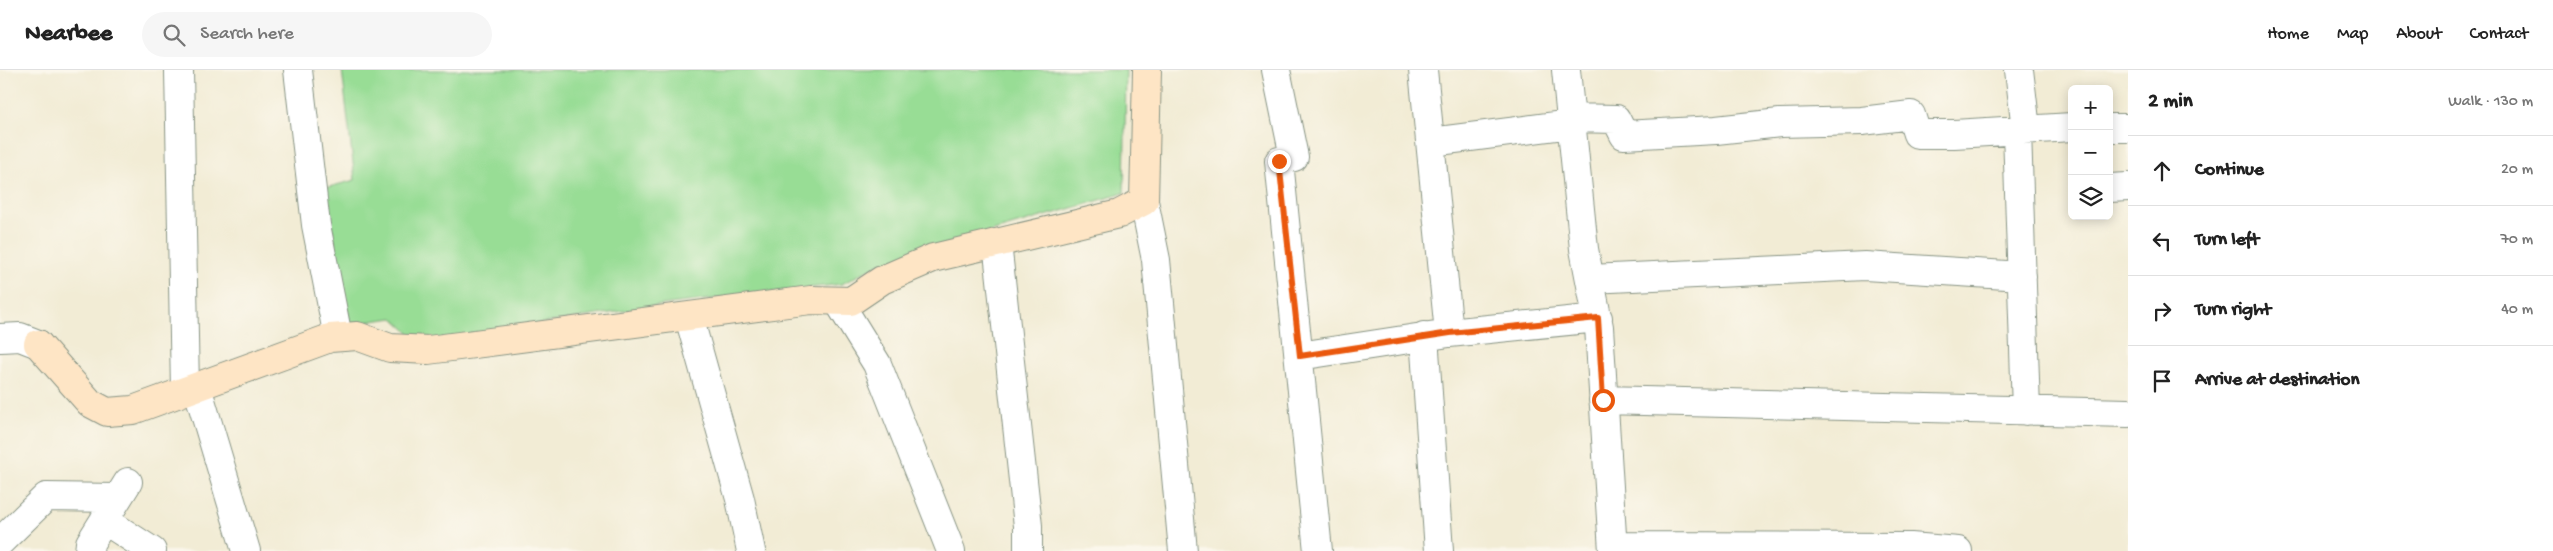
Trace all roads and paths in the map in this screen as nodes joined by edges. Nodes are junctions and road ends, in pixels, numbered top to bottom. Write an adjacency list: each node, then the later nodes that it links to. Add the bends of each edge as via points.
1 (179, 70): 27 (street)
2 (298, 70): 24 (street, via 316,225)
3 (1147, 70): 16 (street)
4 (1276, 70): 26 (street, via 1294,157 1279,161)
5 (1423, 70): 13 (street)
6 (1566, 70): 8 (street)
7 (2020, 70): 12 (street)
8 (1571, 121): 12 (street, via 1616,119 1624,135 1780,123 1862,121 1911,115 1917,134); 13 (street); 19 (street)
9 (2068, 127): 12 (street)
10 (2113, 128): 11 (street)
11 (2128, 128)
12 (2022, 129): 18 (street)
13 (1431, 142): 23 (street)
14 (2128, 187): 15 (street)
15 (2113, 188)
16 (1144, 201): 17 (street, via 1119,214); 41 (street, via 1156,260)
17 (997, 243): 20 (street, via 933,258 882,280 850,301); 40 (street, via 1027,516)
18 (2022, 276): 19 (street, via 1865,266); 29 (street)
19 (1590, 279): 22 (street)
20 (838, 301): 21 (street, via 811,300); 39 (street, via 877,364)
21 (689, 317): 24 (street, via 428,350 390,348 358,336); 38 (street, via 740,499)
22 (1598, 318): 23 (street); 28 (street)
23 (1437, 335): 26 (street); 43 (street)
24 (338, 337): 27 (street)
25 (0, 338): 27 (street, via 20,337 38,344 90,403 107,412 133,410)
26 (1300, 356): 42 (street)
27 (191, 388): 37 (street)
28 (1603, 400): 29 (street); 34 (street)
29 (2026, 411): 30 (street)
30 (2128, 413)
31 (117, 500): 32 (street, via 46,497); 35 (street, via 90,543); 36 (street)
32 (0, 542)
33 (1784, 548): 34 (street); 44 (street, via 1911,547)
34 (1613, 549)
35 (89, 551)
36 (152, 551)
37 (246, 551)
38 (751, 551)
39 (952, 551)
40 (1028, 551)
41 (1183, 551)
42 (1318, 551)
43 (1439, 551)
44 (1958, 551)

